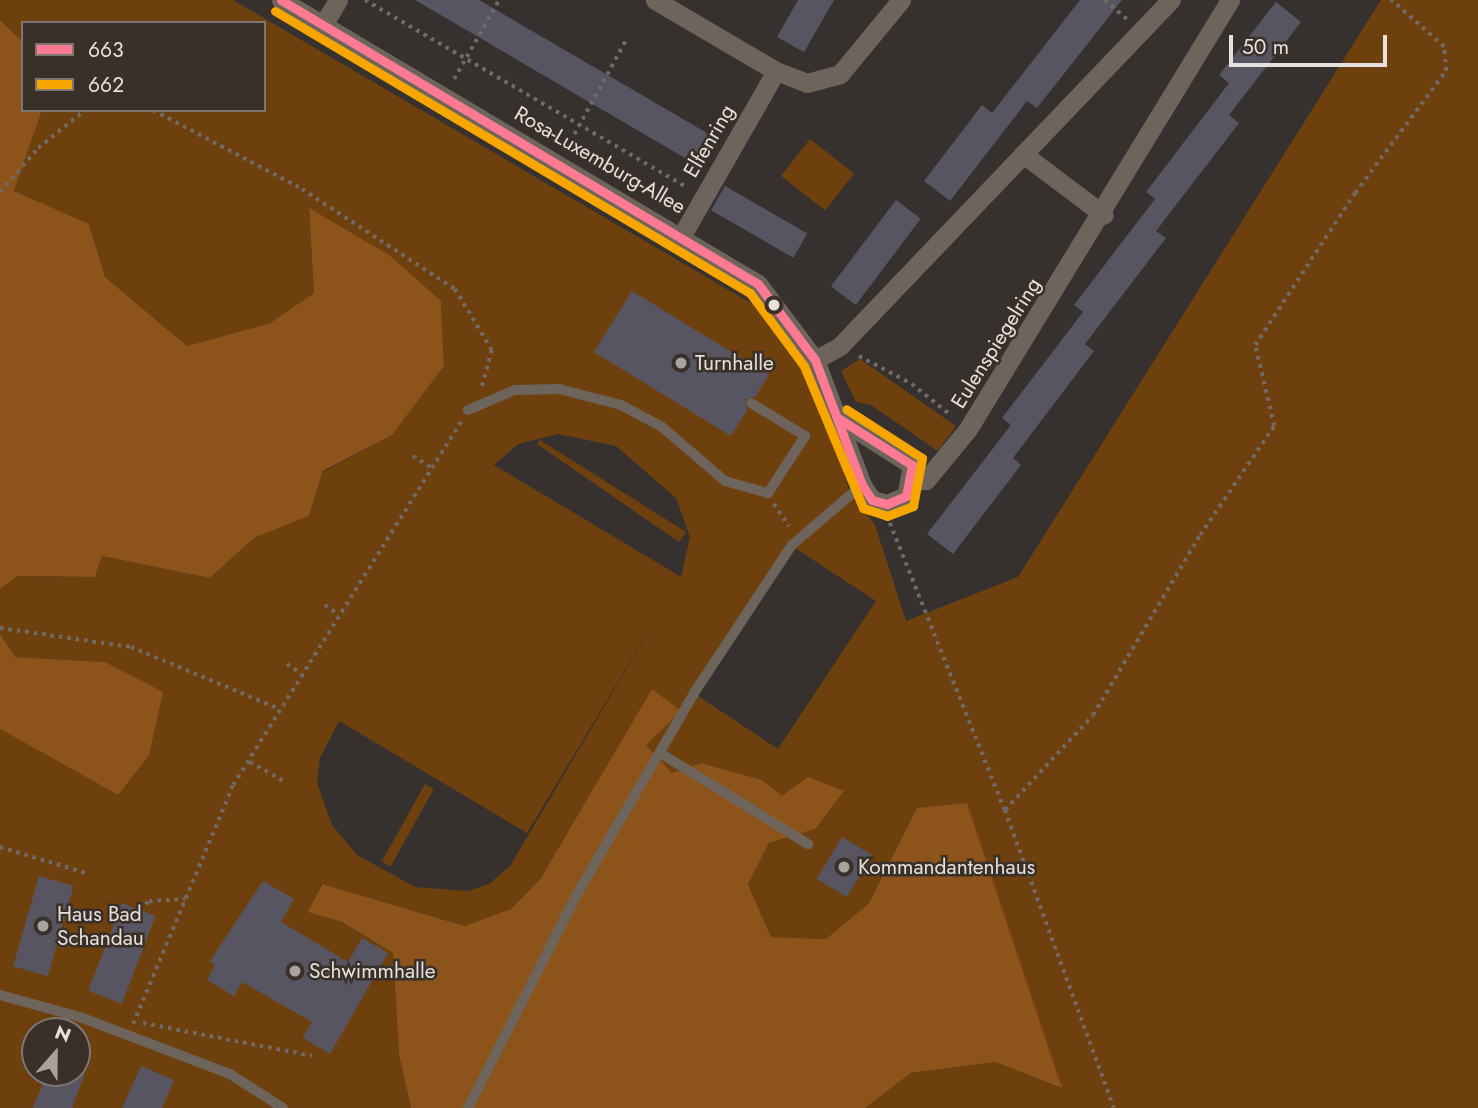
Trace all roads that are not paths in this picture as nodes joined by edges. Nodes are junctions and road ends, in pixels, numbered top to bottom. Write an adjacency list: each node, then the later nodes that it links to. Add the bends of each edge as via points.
1 (281, 0): 7 (street, Rosa-Luxemburg-Allee)
2 (338, 0): 7 (street)
3 (655, 0): 8 (street)
4 (901, 0): 8 (street, via 840,74 807,83)
5 (1171, 0): 9 (street)
6 (1230, 0): 10 (street, Eulenspiegelring)
7 (323, 25): 11 (street, Rosa-Luxemburg-Allee)
8 (776, 71): 11 (street, Elfenring)
9 (1023, 153): 10 (street); 12 (street, via 840,346)
10 (1104, 215): 16 (street, Eulenspiegelring, via 968,429 926,480)
11 (682, 235): 12 (street, Rosa-Luxemburg-Allee, via 758,284)
12 (815, 360): 15 (street, Rosa-Luxemburg-Allee)
13 (751, 403): 14 (lane, via 805,436 768,494 725,481 662,427 621,405 548,389 515,390)
14 (468, 410)
15 (838, 418): 16 (street, via 900,454 912,465); 17 (street, Rosa-Luxemburg-Allee)
16 (914, 481): 17 (street, via 906,496 887,504 872,500)
17 (862, 485): 18 (lane, via 792,545)
18 (660, 753): 19 (lane); 22 (lane, via 576,896)
19 (808, 844)
20 (0, 995): 21 (lane, via 128,1035 230,1074)
21 (283, 1108)
22 (468, 1108)

